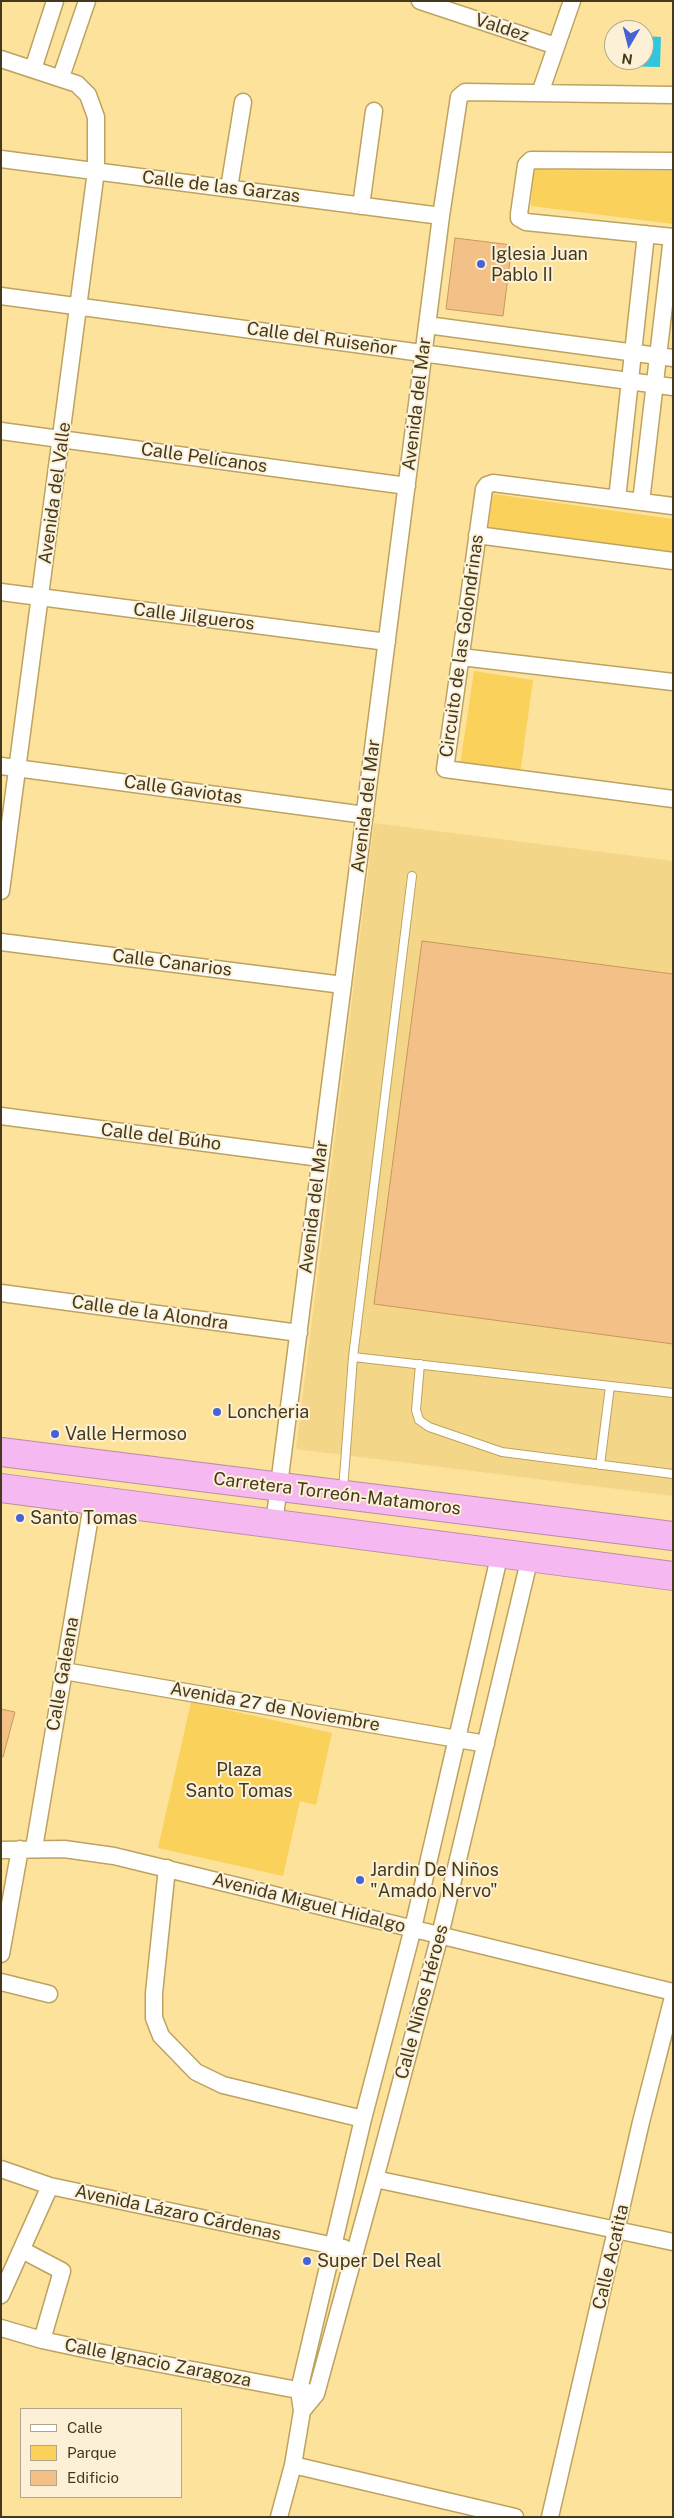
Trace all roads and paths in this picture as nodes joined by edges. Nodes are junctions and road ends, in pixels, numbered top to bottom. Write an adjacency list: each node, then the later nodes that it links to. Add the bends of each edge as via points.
1 (55, 1): 7 (street)
2 (87, 1): 8 (street)
3 (420, 1): 5 (street, Valdez)
4 (572, 1): 5 (street)
5 (556, 46): 9 (street)
6 (1, 60): 7 (street)
7 (33, 69): 8 (street)
8 (61, 77): 15 (street, Avenida del Valle, via 77,84 88,95 96,117)
9 (540, 93): 10 (street); 18 (street, Avenida del Mar, via 465,92 459,96)
10 (673, 95)
11 (243, 102): 16 (street)
12 (374, 111): 17 (street)
13 (1, 159): 15 (street, Calle de las Garzas)
14 (673, 161): 19 (street, via 531,160 526,165 519,214 522,220)
15 (96, 171): 16 (street, Calle de las Garzas); 22 (street, Avenida del Valle)
16 (229, 188): 17 (street, Calle de las Garzas)
17 (361, 206): 18 (street, Calle de las Garzas)
18 (441, 216): 23 (street, Avenida del Mar)
19 (646, 234): 20 (street); 25 (street)
20 (672, 237): 26 (street)
21 (1, 296): 22 (street, Calle del Ruiseñor)
22 (79, 306): 24 (street, Calle del Ruiseñor); 31 (street, Avenida del Valle)
23 (427, 325): 24 (street, Avenida del Mar); 25 (street)
24 (424, 353): 27 (street, Calle del Ruiseñor); 32 (street, Avenida del Mar)
25 (633, 353): 26 (street); 27 (street)
26 (666, 357): 28 (street)
27 (630, 381): 28 (street, Calle del Ruiseñor); 33 (street)
28 (656, 385): 29 (street, Calle del Ruiseñor); 34 (street)
29 (673, 387)
30 (1, 431): 31 (street, Calle Pelícanos)
31 (62, 439): 32 (street, Calle Pelícanos); 39 (street, Avenida del Valle)
32 (407, 486): 40 (street, Avenida del Mar)
33 (617, 499): 34 (street, Circuito de las Golondrinas); 36 (street, Circuito de las Golondrinas, via 493,483 484,489)
34 (641, 502): 35 (street, Circuito de las Golondrinas)
35 (673, 506)
36 (477, 534): 37 (street); 41 (street, Circuito de las Golondrinas)
37 (673, 561)
38 (1, 592): 39 (street, Calle Jilgueros)
39 (41, 597): 40 (street, Calle Jilgueros); 44 (street, Avenida del Valle)
40 (387, 642): 46 (street, Avenida del Mar)
41 (460, 657): 42 (street); 45 (street, Circuito de las Golondrinas, via 444,769)
42 (673, 682)
43 (1, 766): 44 (street, Calle Gaviotas)
44 (18, 768): 46 (street, Calle Gaviotas); 48 (street, Avenida del Valle)
45 (673, 800)
46 (365, 815): 50 (street, Avenida del Mar)
47 (412, 876): 55 (lane)
48 (1, 891)
49 (1, 942): 50 (street, Calle Canarios)
50 (343, 985): 52 (street, Avenida del Mar)
51 (1, 1116): 52 (street, Calle del Búho)
52 (320, 1158): 54 (street, Avenida del Mar)
53 (1, 1293): 54 (street, Calle de la Alondra)
54 (298, 1333): 62 (street, Avenida del Mar)
55 (353, 1357): 56 (lane); 64 (lane)
56 (420, 1364): 57 (lane); 60 (lane, via 416,1410 419,1420 429,1427 502,1452)
57 (610, 1386): 58 (lane); 60 (lane)
58 (673, 1393)
59 (1, 1452): 62 (highway, Carretera Torreón-Matamoros)
60 (600, 1465): 61 (lane)
61 (673, 1474)
62 (279, 1487): 64 (highway, Carretera Torreón-Matamoros); 66 (street, Avenida del Mar)
63 (1, 1488): 65 (highway)
64 (343, 1494): 67 (highway, Carretera Torreón-Matamoros)
65 (93, 1500): 66 (highway); 71 (street, Calle Galeana)
66 (274, 1524): 68 (highway)
67 (673, 1536)
68 (500, 1553): 69 (highway); 72 (street, Calle Niños Héroes)
69 (530, 1557): 70 (highway); 73 (street, Calle Niños Héroes)
70 (673, 1576)
71 (64, 1671): 72 (street, Avenida 27 de Noviembre); 74 (street, Calle Galeana)
72 (457, 1738): 73 (street, Avenida 27 de Noviembre); 77 (street, Calle Niños Héroes)
73 (486, 1744): 78 (street, Calle Niños Héroes)
74 (27, 1848): 75 (street, Avenida Miguel Hidalgo); 76 (street, Avenida Miguel Hidalgo, via 89,1853); 79 (street, Calle Galeana)
75 (1, 1850)
76 (167, 1868): 77 (street, Avenida Miguel Hidalgo); 84 (street, via 154,1993 154,2018 161,2036 196,2072 223,2085)
77 (413, 1928): 78 (street, Avenida Miguel Hidalgo); 84 (street, Calle Niños Héroes)
78 (440, 1935): 81 (street, Avenida Miguel Hidalgo); 86 (street, Calle Niños Héroes)
79 (1, 1954)
80 (1, 1982): 82 (street)
81 (673, 1992)
82 (49, 1994)
83 (673, 1997): 88 (street, Calle Acatita)
84 (363, 2119): 90 (street, Calle Niños Héroes)
85 (1, 2169): 87 (street, Avenida Lázaro Cárdenas)
86 (375, 2179): 88 (street); 92 (street, Calle Niños Héroes)
87 (50, 2186): 90 (street, Avenida Lázaro Cárdenas); 91 (street)
88 (618, 2230): 89 (street); 102 (street, Calle Acatita)
89 (673, 2242)
90 (334, 2246): 92 (street, Avenida Lázaro Cárdenas); 96 (street, Calle Niños Héroes)
91 (22, 2250): 93 (street); 95 (street, via 62,2271)
92 (356, 2250): 97 (street, Calle Niños Héroes)
93 (1, 2295)
94 (1, 2328): 95 (street, Calle Ignacio Zaragoza)
95 (42, 2340): 96 (street, Calle Ignacio Zaragoza)
96 (299, 2390): 97 (street, Calle Ignacio Zaragoza); 98 (street, Calle Niños Héroes)
97 (316, 2394): 98 (street, Calle Niños Héroes)
98 (302, 2411): 99 (street, Calle Niños Héroes)
99 (293, 2465): 100 (street, Calle Niños Héroes); 101 (street)
100 (280, 2517)
101 (514, 2517)
102 (550, 2517)

